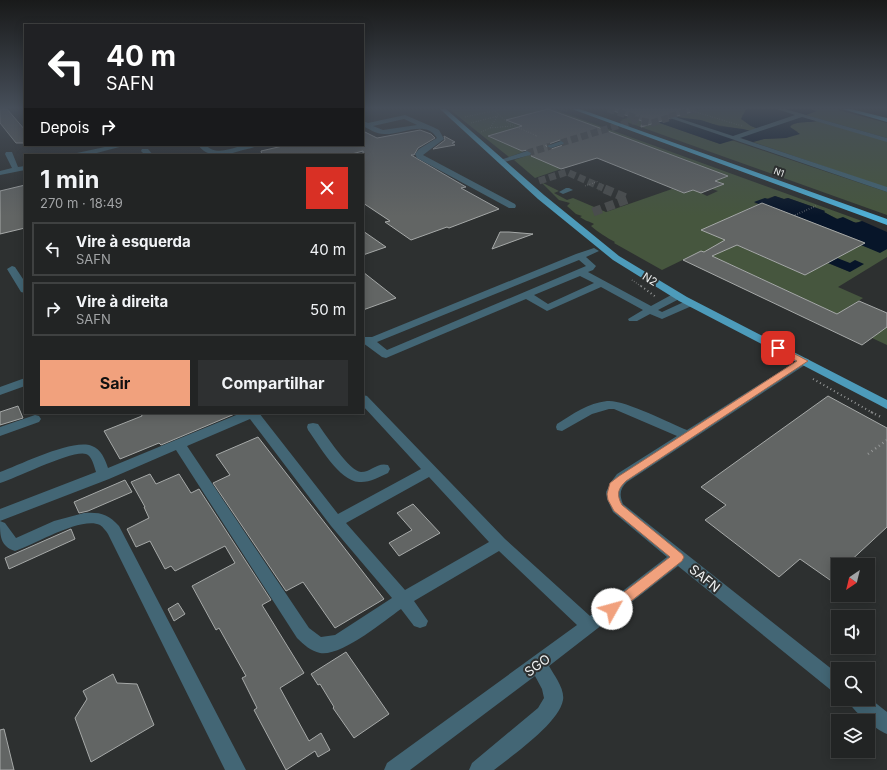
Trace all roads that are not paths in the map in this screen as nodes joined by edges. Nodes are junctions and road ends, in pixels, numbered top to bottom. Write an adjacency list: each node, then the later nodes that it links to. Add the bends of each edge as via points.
1 (432, 145): 18 (street, via 422,151 420,156)
2 (482, 145): 13 (main road, N2)
3 (555, 145): 9 (street)
4 (674, 145): 19 (highway, N1)
5 (753, 145): 17 (street)
6 (119, 146): 12 (street)
7 (203, 146): 8 (street, via 207,151 215,153)
8 (249, 146)
9 (551, 146)
10 (527, 153): 13 (street)
11 (9, 154): 15 (street)
12 (84, 154)
13 (500, 161): 27 (main road, N2, via 602,247)
14 (24, 168): 15 (street)
15 (16, 170): 16 (street)
16 (0, 173)
17 (887, 190)
18 (512, 206)
19 (887, 222)
20 (594, 250): 21 (street)
21 (579, 256): 23 (street, via 591,266); 26 (street)
22 (12, 269): 25 (street)
23 (580, 272): 24 (street); 29 (street)
24 (600, 284): 29 (street, via 547,308); 32 (street)
25 (24, 288)
26 (503, 288): 28 (street); 29 (street)
27 (677, 296): 30 (main road, N2); 32 (street)
28 (479, 297): 31 (street); 34 (street)
29 (524, 297): 31 (street)
30 (690, 303): 32 (street, via 662,316); 37 (main road, N2)
31 (497, 308): 35 (street)
32 (650, 310): 33 (street)
33 (633, 320)
34 (411, 325): 35 (street); 36 (street, via 373,340)
35 (426, 338): 36 (street, via 386,355)
36 (366, 340)
37 (798, 364): 41 (main road, N2); 48 (street, SAFN)
38 (24, 382): 39 (street)
39 (0, 391)
40 (364, 400): 51 (street)
41 (887, 405)
42 (251, 414): 49 (street)
43 (254, 414): 55 (street)
44 (35, 419): 47 (street)
45 (313, 427): 50 (street, via 348,473 357,478)
46 (562, 427): 48 (street, via 599,405 608,403 616,404)
47 (0, 432)
48 (688, 436): 58 (street, SAFN, via 622,478 614,486 612,494 618,508)
49 (179, 444): 52 (street); 59 (street, via 303,633 313,643 330,646 341,641)
50 (384, 469)
51 (431, 470): 55 (street); 57 (street)
52 (104, 475): 53 (street, via 96,455 90,449 82,448 69,450); 54 (street)
53 (0, 478)
54 (0, 515)
55 (336, 522): 59 (street)
56 (0, 527): 66 (street, via 9,541 15,545 70,522 85,519 106,522 114,530)
57 (500, 543): 59 (street); 61 (street)
58 (678, 557): 61 (street, SGO); 63 (street, SAFN)
59 (403, 599): 60 (street)
60 (420, 621)
61 (589, 626): 62 (street, SGO)
62 (538, 664): 67 (street, SGO); 68 (street, via 551,687 554,699 545,715)
63 (831, 679)
64 (865, 706): 65 (street)
65 (887, 724)
66 (236, 770)
67 (394, 770)
68 (479, 770)

